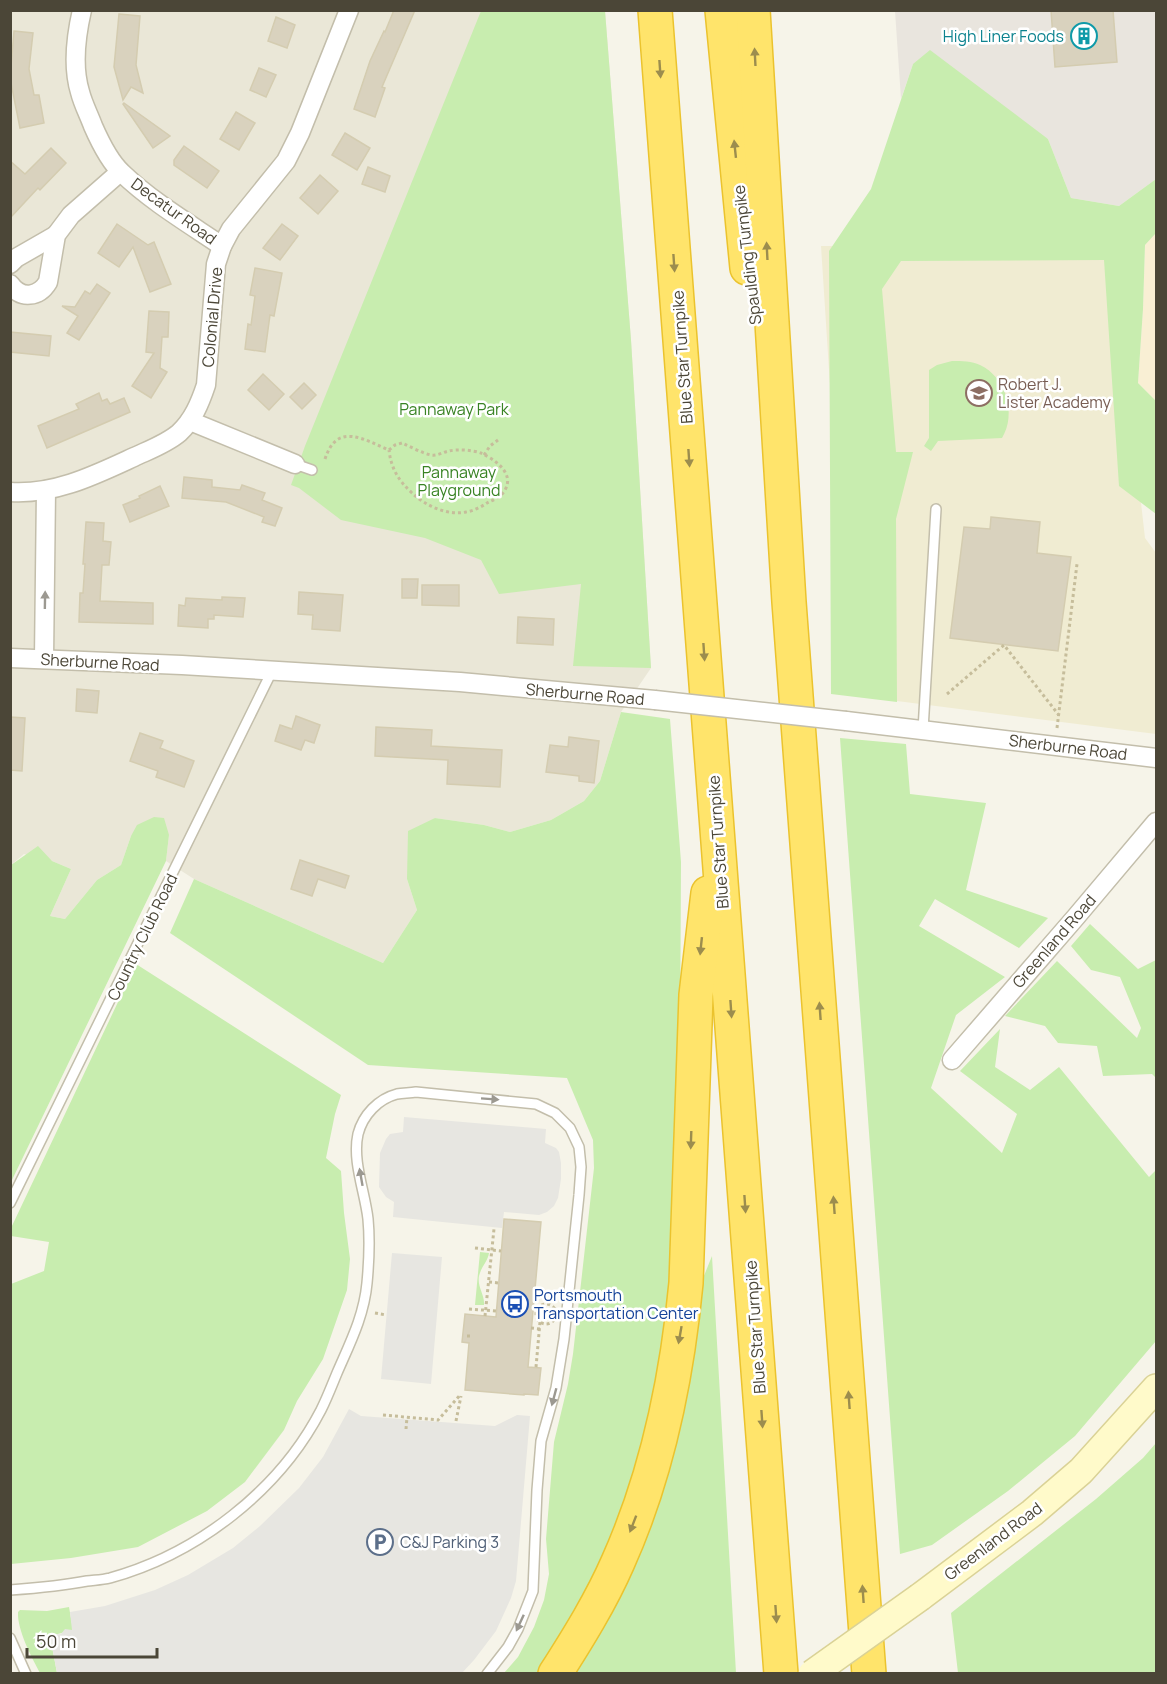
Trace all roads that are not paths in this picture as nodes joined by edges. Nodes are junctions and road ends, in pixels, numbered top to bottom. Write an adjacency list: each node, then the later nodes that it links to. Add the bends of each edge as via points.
1 (81, 10): 6 (street, Decatur Road, via 75,59 79,90 96,133)
2 (349, 10): 8 (street, Colonial Drive, via 286,161 231,229)
3 (656, 10): 23 (highway, Blue Star Turnpike, one-way to 23)
4 (722, 10): 15 (highway, Spaulding Turnpike, one-way to 4, via 746,264)
5 (753, 10): 15 (highway, one-way to 5)
6 (120, 172): 7 (street, via 71,215); 8 (street, Decatur Road)
7 (56, 235): 9 (street); 10 (street, via 45,288 25,295)
8 (222, 246): 11 (street, Colonial Drive, via 216,264 206,385)
9 (10, 264)
10 (10, 284)
11 (190, 421): 12 (street); 13 (street, Colonial Drive, via 164,443 100,473)
12 (304, 467)
13 (46, 490): 14 (street, Colonial Drive); 18 (street, one-way to 13)
14 (10, 492)
15 (782, 498): 34 (highway, one-way to 15)
16 (936, 509): 20 (lane)
17 (10, 658): 18 (street, Sherburne Road)
18 (44, 659): 19 (street, Sherburne Road)
19 (272, 671): 20 (street, Sherburne Road, bridge, via 460,682); 25 (lane, Country Club Road)
20 (923, 730): 21 (street, Sherburne Road)
21 (1156, 758)
22 (1156, 822): 24 (street, Greenland Road)
23 (717, 825): 31 (highway, one-way to 31, via 696,995 686,1283 672,1385 641,1504 618,1562); 32 (highway, Blue Star Turnpike, one-way to 32)
24 (952, 1060)
25 (10, 1203)
26 (1156, 1388): 33 (main road, Greenland Road, bridge, via 1081,1472 1032,1513)
27 (10, 1590): 30 (lane, one-way to 30, via 109,1578 146,1566 195,1542 240,1509 295,1450 321,1411 363,1311 369,1235 357,1157 358,1135 365,1115 397,1094 416,1092 536,1104 555,1113 570,1128 579,1147 579,1195 564,1340 542,1441 533,1591 518,1629)
28 (10, 1638): 29 (lane)
29 (26, 1674)
30 (487, 1674)
31 (555, 1674)
32 (781, 1674)
33 (812, 1674)
34 (869, 1674)

